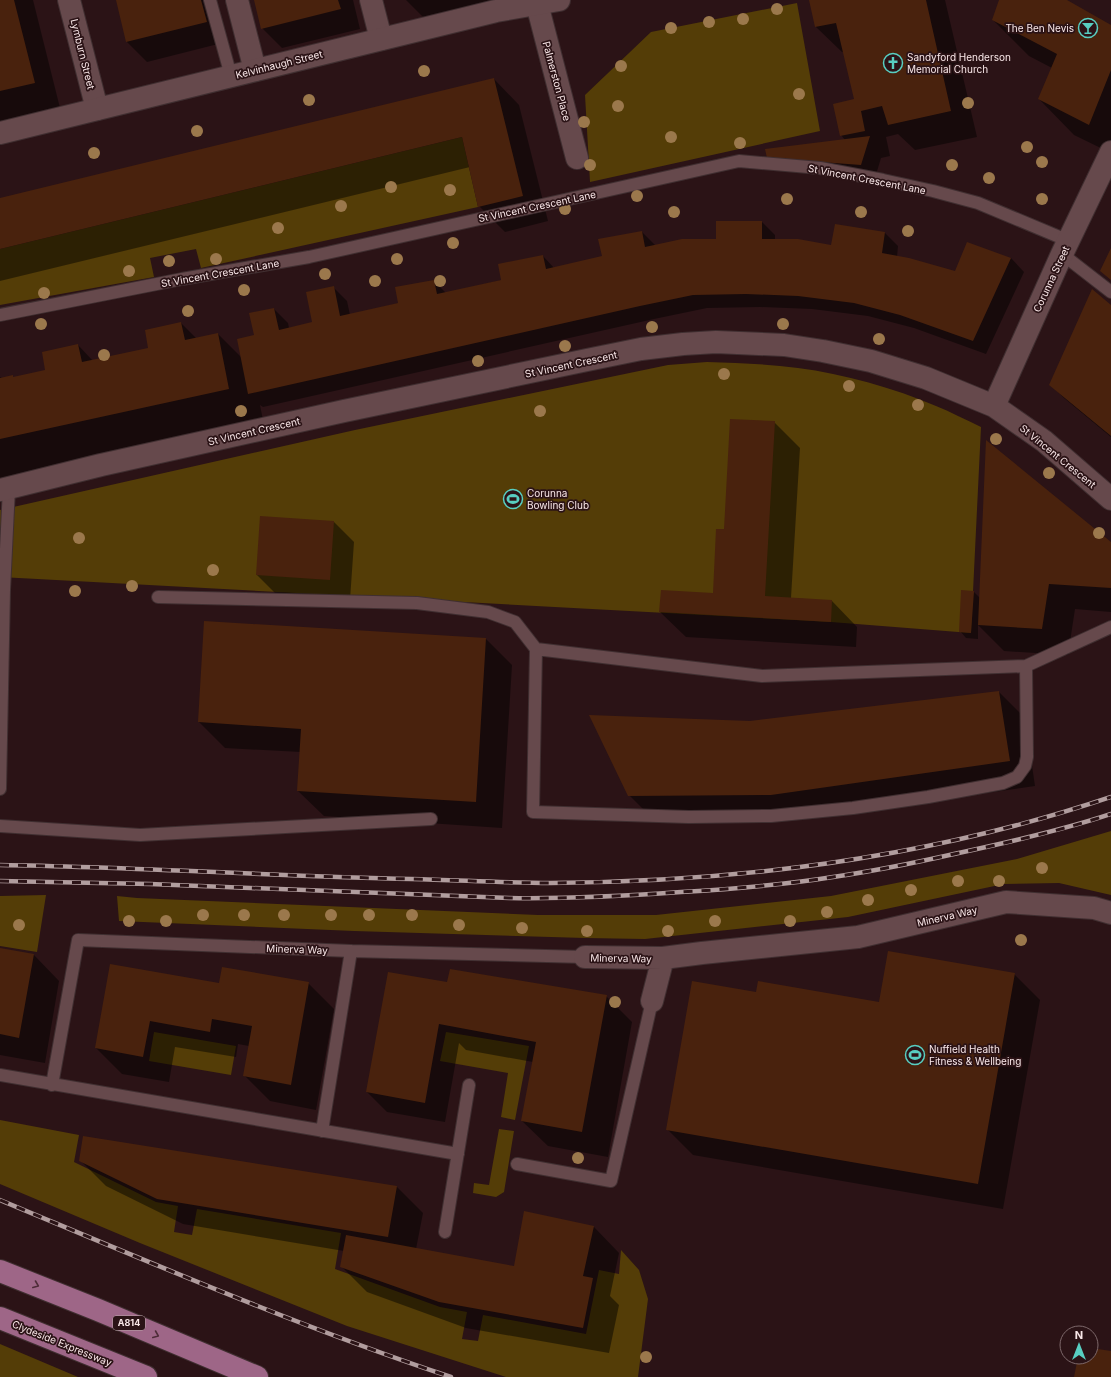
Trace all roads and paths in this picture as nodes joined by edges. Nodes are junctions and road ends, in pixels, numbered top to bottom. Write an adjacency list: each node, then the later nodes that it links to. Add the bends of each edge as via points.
1 (69, 0): 10 (street, Lymburn Street)
2 (210, 0): 9 (lane)
3 (237, 0): 8 (street)
4 (371, 0): 7 (street)
5 (559, 0): 6 (street, Kelvinhaugh Street)
6 (537, 4): 7 (street, Kelvinhaugh Street, via 496,11); 13 (street, Palmerston Place)
7 (381, 39): 8 (street, Kelvinhaugh Street)
8 (255, 70): 9 (street, Kelvinhaugh Street)
9 (231, 76): 10 (street, Kelvinhaugh Street)
10 (97, 109): 11 (street, Kelvinhaugh Street)
11 (0, 133)
12 (1111, 152): 14 (street, Corunna Street)
13 (577, 158)
14 (1066, 248): 15 (lane, St Vincent Crescent Lane); 16 (lane, St Vincent Crescent Lane, via 978,203 933,191 820,168 739,161 309,257); 17 (street, Corunna Street)
15 (1111, 292)
16 (0, 315)
17 (994, 406): 18 (street, St Vincent Crescent, via 926,378 871,361 823,351 759,343 682,344 587,360 101,465); 19 (street, St Vincent Crescent, via 1044,441)
18 (4, 489): 24 (lane)
19 (1111, 499)
20 (158, 597): 22 (lane, via 417,603 488,612 515,622)
21 (1111, 627): 23 (lane)
22 (536, 649): 23 (lane, via 762,676); 23 (lane, via 533,812 682,817 771,816 854,808 1003,783 1017,777 1025,766 1027,757)
23 (1026, 666)
24 (0, 789)
25 (431, 819): 26 (lane, via 140,835)
26 (0, 826)
27 (1111, 913): 30 (street, Minerva Way, via 1094,908 1006,902 858,937)
28 (351, 951): 29 (lane, Minerva Way); 33 (lane, Minerva Way, via 78,940); 35 (lane)
29 (585, 957): 30 (street, Minerva Way)
30 (663, 958): 31 (street, Minerva Way)
31 (652, 1001): 37 (lane, via 611,1181)
32 (0, 1075): 33 (lane)
33 (52, 1085): 35 (lane)
34 (469, 1085): 36 (lane)
35 (322, 1131): 36 (lane)
36 (458, 1154): 38 (lane)
37 (517, 1164)
38 (445, 1232)
39 (0, 1271): 42 (main road, A814, one-way to 42)
40 (0, 1318): 41 (main road, Clydeside Expressway)
41 (146, 1377)
42 (256, 1377)

